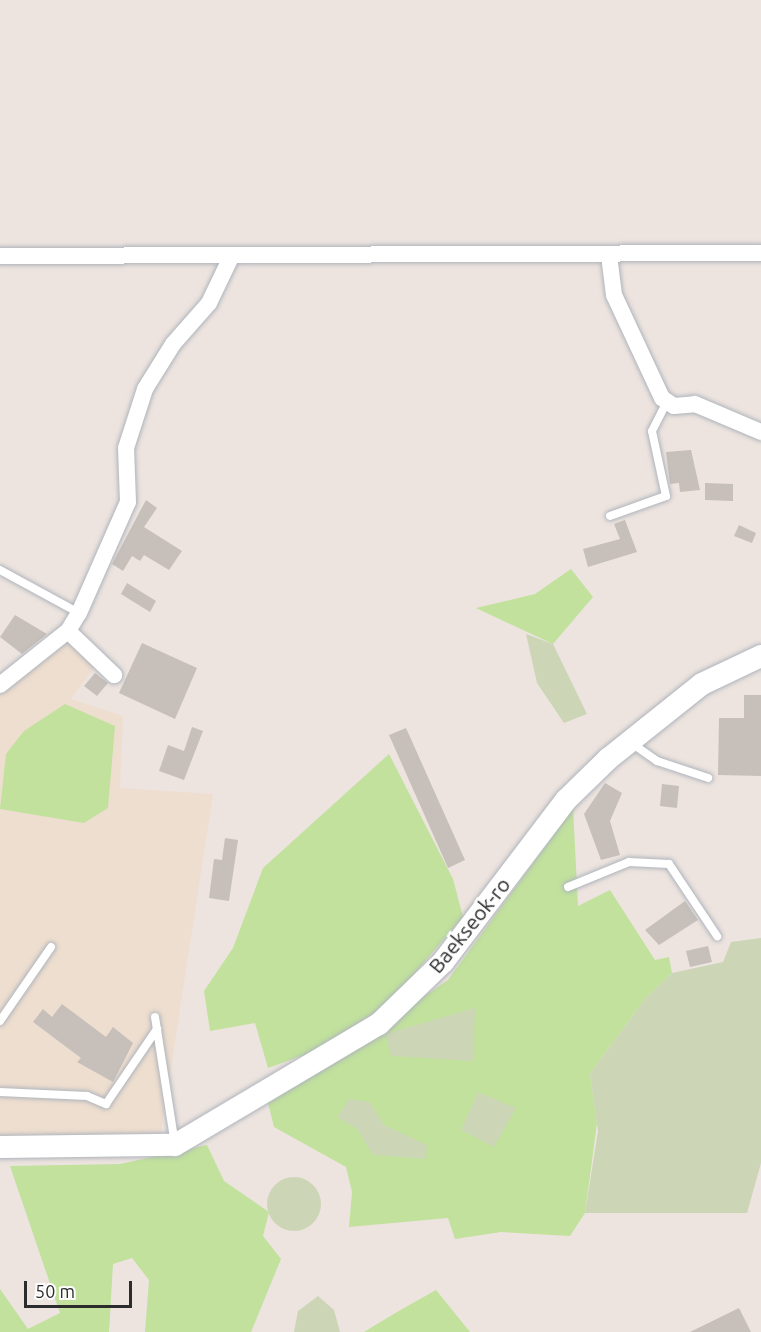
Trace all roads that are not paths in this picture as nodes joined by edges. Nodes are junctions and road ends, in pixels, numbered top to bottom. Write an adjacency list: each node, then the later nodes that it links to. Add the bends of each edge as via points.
1 (761, 253): 3 (street)
2 (232, 255): 3 (street); 4 (street); 9 (street, via 209,303 173,344 145,389 126,448 128,502)
3 (609, 255): 5 (street, via 614,295)
4 (0, 256)
5 (667, 402): 6 (street, via 695,404); 7 (lane, via 652,431 666,496)
6 (761, 432)
7 (610, 516)
8 (0, 570): 9 (lane)
9 (79, 613): 10 (street)
10 (68, 631): 12 (street); 13 (street)
11 (761, 656): 14 (street, Baekseok-ro, via 702,684)
12 (114, 675)
13 (0, 685)
14 (630, 742): 15 (lane, via 657,761); 23 (street, Baekseok-ro, via 566,800 443,962 379,1024)
15 (708, 778)
16 (568, 887): 17 (lane, via 629,862 669,864)
17 (717, 936)
18 (51, 948): 20 (lane)
19 (155, 1017): 21 (lane)
20 (0, 1021)
21 (157, 1029): 22 (lane, via 106,1104 87,1096); 23 (lane)
22 (0, 1092)
23 (175, 1145): 24 (street, Baekseok-ro)
24 (0, 1148)

